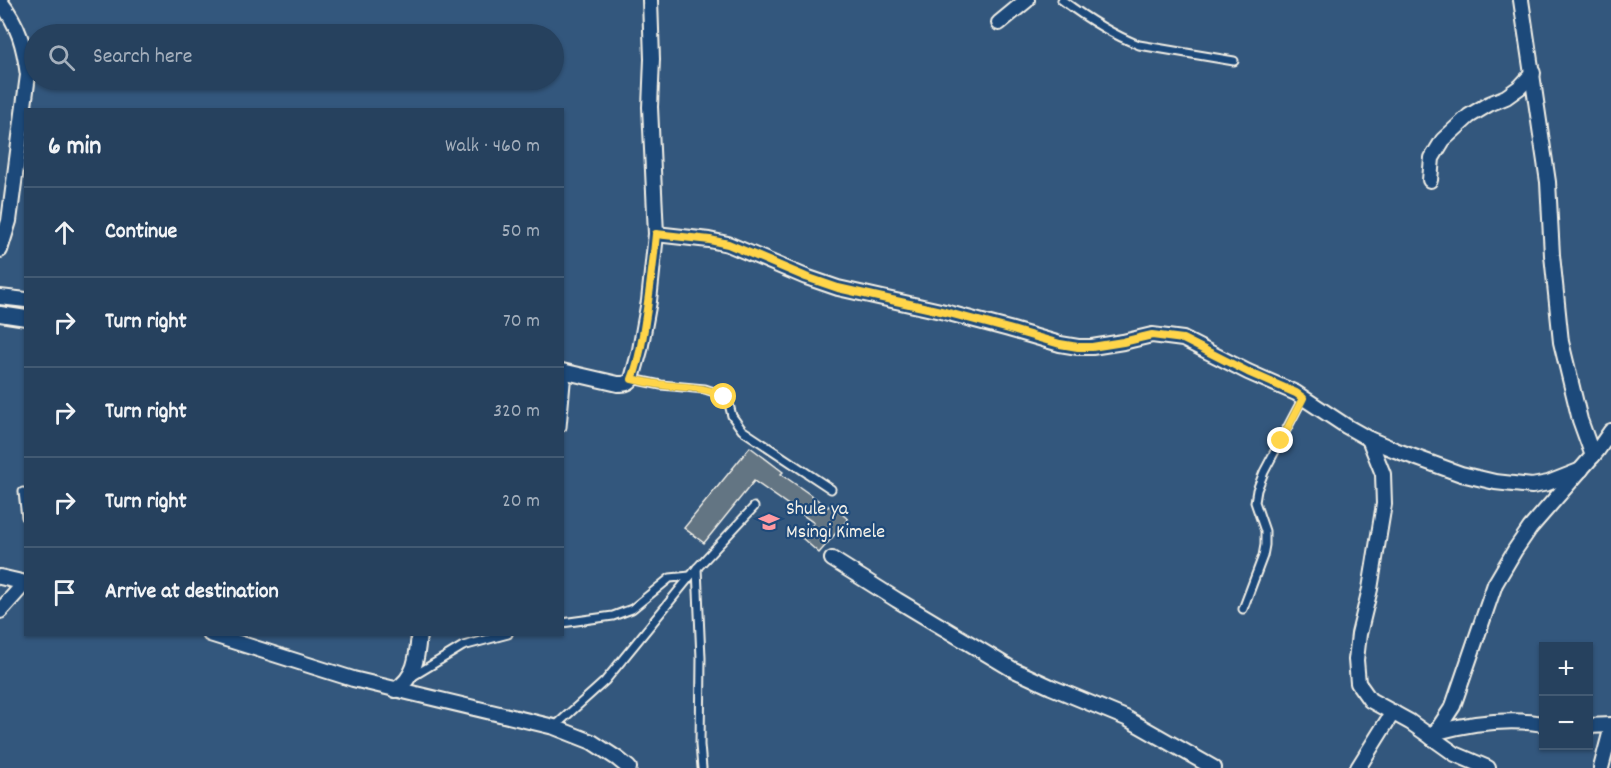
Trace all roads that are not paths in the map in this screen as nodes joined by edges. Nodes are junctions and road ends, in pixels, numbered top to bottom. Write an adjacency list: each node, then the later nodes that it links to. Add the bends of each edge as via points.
1 (650, 0): 12 (street)
2 (1028, 0): 6 (street)
3 (1062, 0): 8 (lane, via 1086,18 1139,45)
4 (1521, 0): 9 (street)
5 (0, 1): 7 (street, via 10,14)
6 (999, 23)
7 (24, 48)
8 (1234, 61)
9 (1533, 73): 11 (street, via 1506,97 1469,116 1443,140 1432,158); 24 (street, via 1548,182 1561,342)
10 (26, 90): 13 (street, via 9,221)
11 (1430, 180)
12 (656, 234): 19 (street, via 649,301); 21 (street, via 728,244 838,288 1060,344 1092,347 1152,335 1183,339)
13 (0, 250)
14 (0, 297): 15 (street)
15 (24, 300)
16 (0, 314): 17 (street)
17 (24, 318)
18 (565, 372): 19 (street, via 618,384); 20 (lane)
19 (632, 379): 26 (lane, via 717,393 729,404 742,430)
20 (564, 390)
21 (1303, 398): 23 (street); 36 (lane, via 1257,490 1255,502 1266,545)
22 (1611, 431): 24 (street)
23 (1369, 439): 25 (street, via 1461,474 1495,482 1532,486); 44 (street, via 1383,474 1384,504 1359,634 1358,683 1370,700)
24 (1593, 456): 25 (street)
25 (1581, 470): 50 (street, via 1530,528 1495,584 1453,706)
26 (831, 489)
27 (23, 492): 28 (lane)
28 (24, 500)
29 (754, 507): 31 (lane)
30 (832, 559): 53 (street, via 1012,669 1126,718)
31 (697, 568): 32 (lane); 52 (lane)
32 (690, 576): 38 (lane, via 670,578 632,609 613,616); 48 (lane, via 605,681)
33 (0, 577): 34 (street)
34 (24, 583)
35 (24, 584): 37 (street)
36 (1243, 609)
37 (0, 611)
38 (564, 623)
39 (216, 636): 43 (street)
40 (419, 636): 42 (street, via 415,664)
41 (500, 636): 42 (lane, via 463,646)
42 (407, 680): 43 (street)
43 (395, 690): 48 (street)
44 (1393, 712): 50 (street); 54 (street)
45 (1539, 723): 50 (street, via 1505,722 1453,728)
46 (1611, 725): 47 (street)
47 (1593, 726)
48 (554, 727): 51 (street, via 592,742)
49 (1611, 730): 56 (street)
50 (1435, 735): 55 (street, via 1455,754)
51 (629, 768)
52 (702, 768)
53 (1214, 768)
54 (1358, 768)
55 (1488, 768)
56 (1601, 768)

